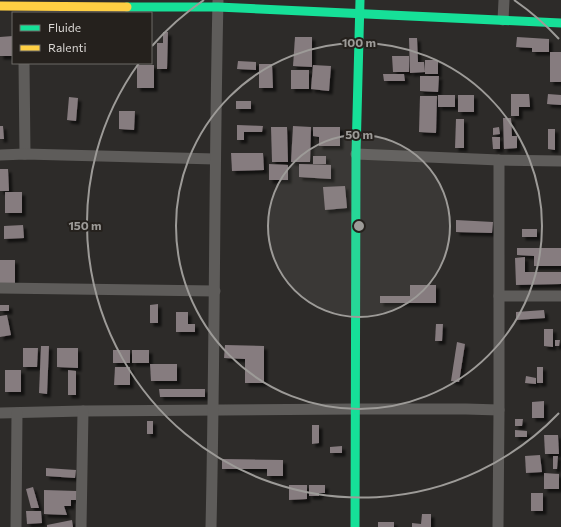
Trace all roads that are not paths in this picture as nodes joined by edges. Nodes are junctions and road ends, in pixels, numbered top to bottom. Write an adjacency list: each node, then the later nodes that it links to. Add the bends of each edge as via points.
1 (360, 0): 6 (street)
2 (504, 0): 7 (street)
3 (218, 3): 5 (street); 6 (street); 13 (street)
4 (0, 6): 5 (street)
5 (24, 9)
6 (359, 13): 7 (street); 11 (street)
7 (503, 20): 8 (street)
8 (561, 23)
9 (24, 64): 10 (street)
10 (25, 154): 12 (street); 13 (street)
11 (356, 154): 14 (street); 20 (street)
12 (0, 155)
13 (215, 159): 17 (street)
14 (499, 160): 15 (street); 18 (street)
15 (561, 161)
16 (0, 288): 17 (street)
17 (215, 291): 21 (street)
18 (499, 296): 19 (street); 22 (street)
19 (561, 296)
20 (355, 409): 21 (street); 22 (street); 29 (street)
21 (214, 410): 23 (street); 28 (street)
22 (499, 410): 30 (street)
23 (83, 411): 25 (street); 27 (street)
24 (0, 413): 25 (street)
25 (17, 413): 26 (street)
26 (16, 527)
27 (81, 527)
28 (211, 527)
29 (355, 527)
30 (498, 527)

